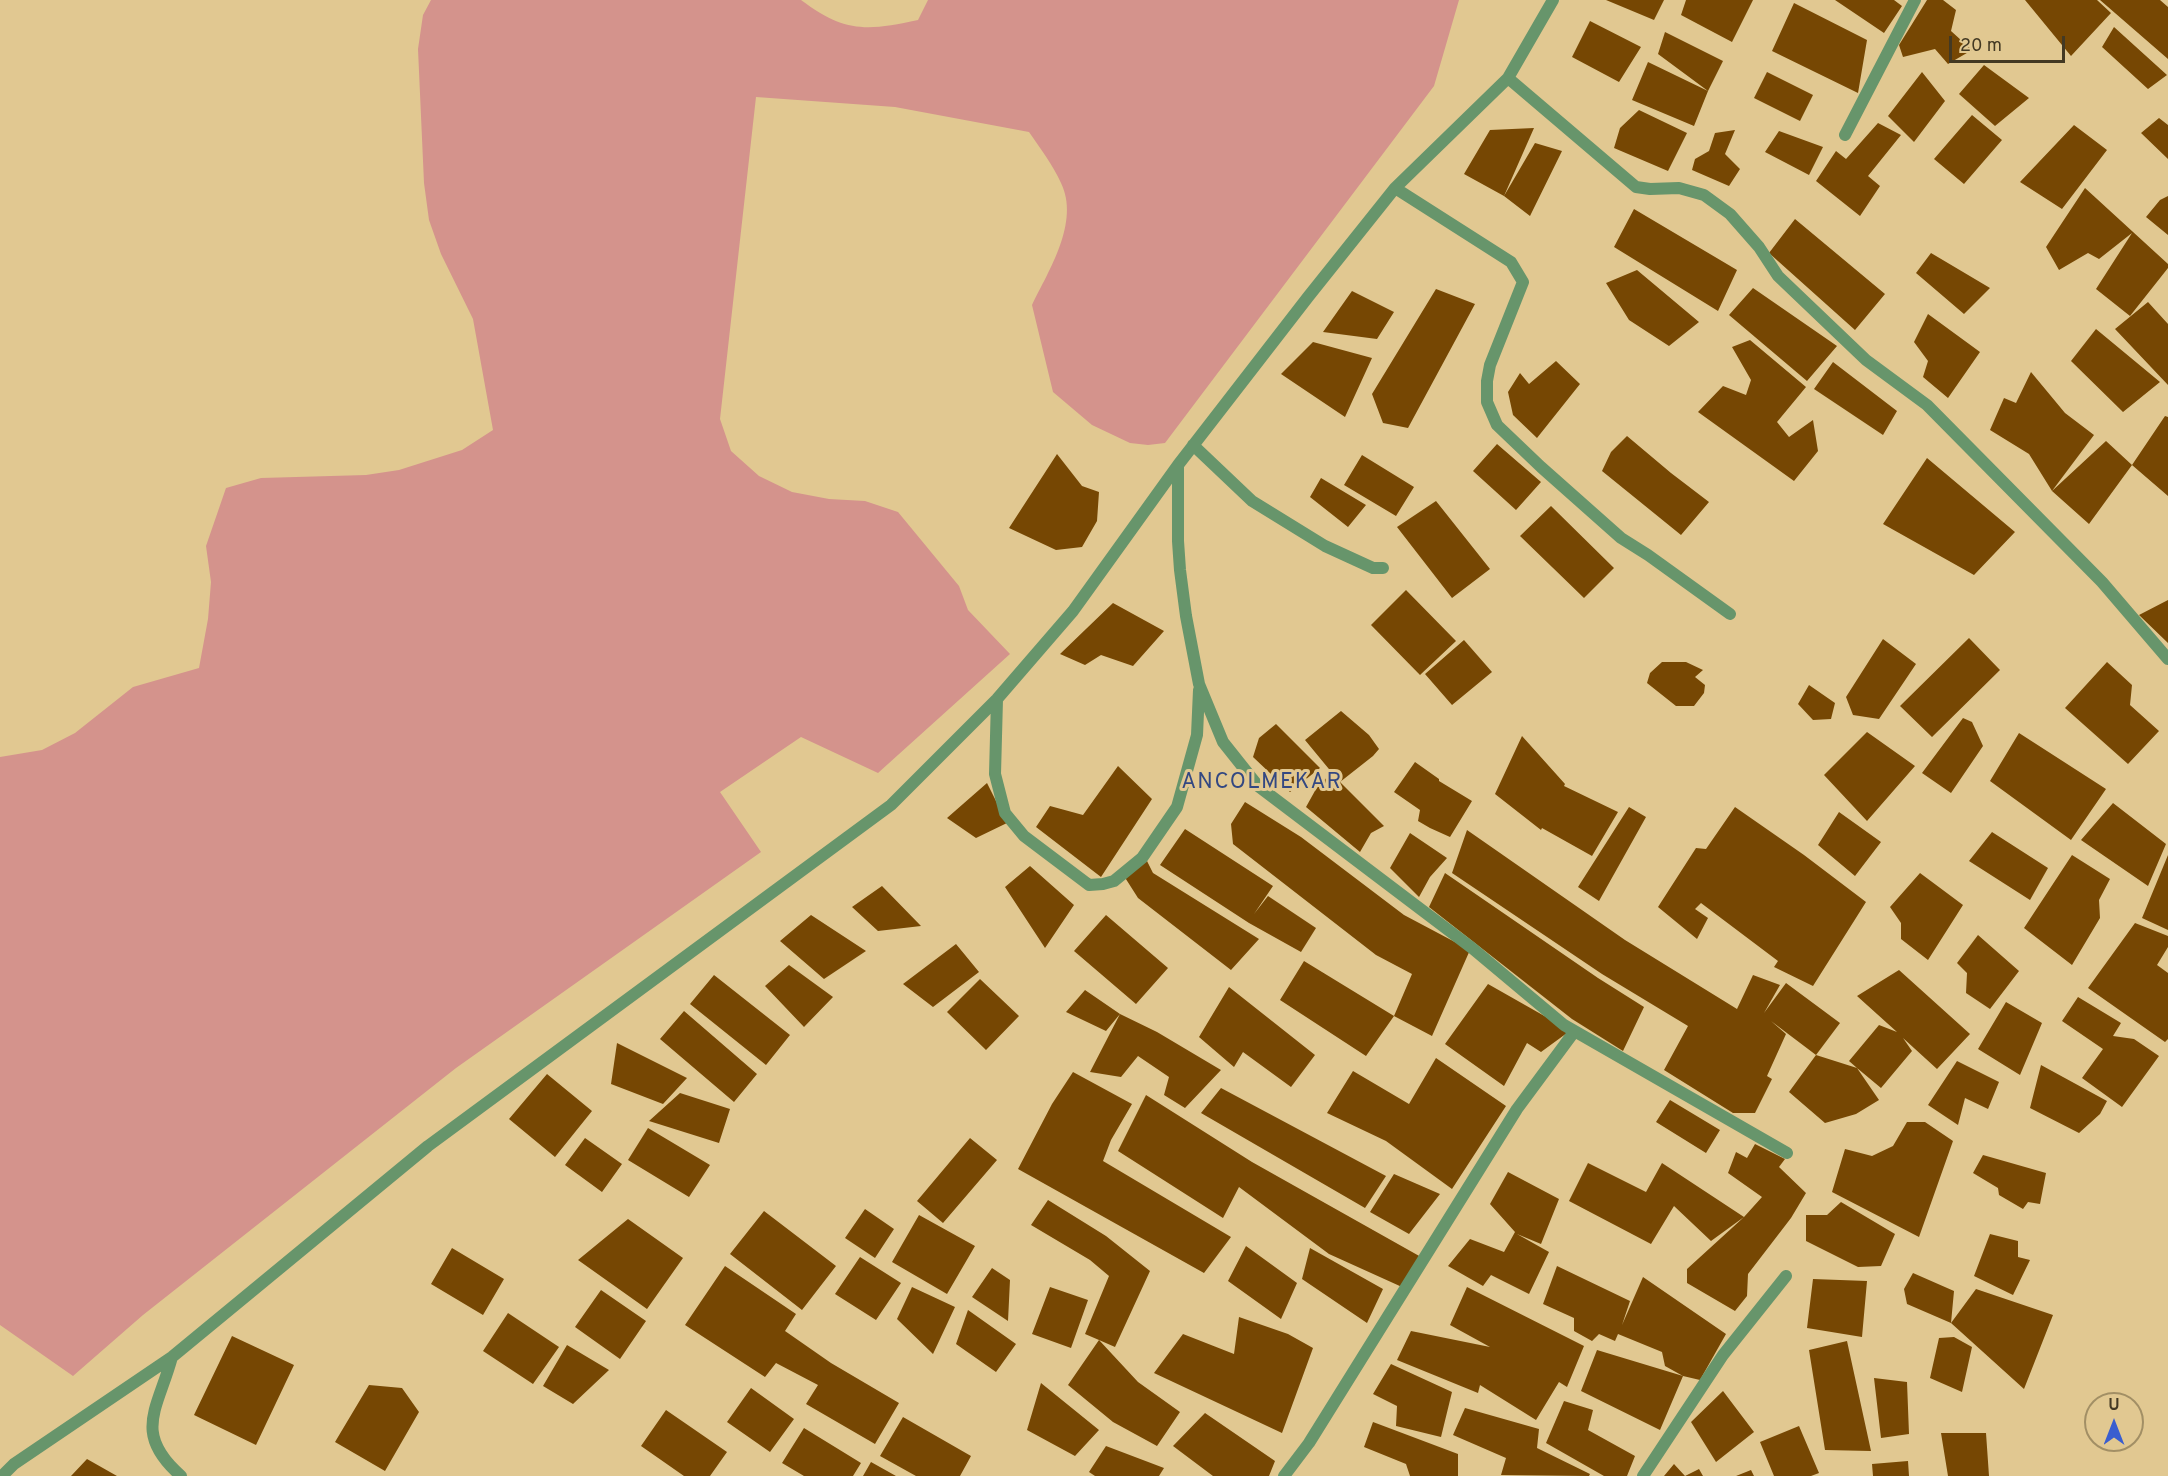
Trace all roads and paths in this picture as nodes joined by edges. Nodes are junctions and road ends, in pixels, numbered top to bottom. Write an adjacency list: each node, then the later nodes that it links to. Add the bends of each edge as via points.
1 (1553, 0): 3 (street)
2 (1915, 0): 4 (street)
3 (1508, 78): 5 (street); 10 (street, via 1636,187 1680,188 1704,195 1730,214 1778,276 1866,360 1927,405 2102,582)
4 (1845, 135)
5 (1395, 188): 6 (street); 9 (street, via 1511,262 1523,282 1486,381 1487,402 1497,425 1621,538)
6 (1193, 445): 7 (street); 8 (street, via 1252,501 1325,546 1372,568)
7 (1178, 465): 11 (street, via 1180,570); 12 (street, via 1073,612)
8 (1383, 568)
9 (1730, 614)
10 (2168, 659)
11 (1199, 684): 12 (street, via 1197,735 1177,807 1142,858 1114,880 1089,885 1024,836 1005,813 995,774); 13 (street, via 1223,742 1258,786 1472,948)
12 (998, 699): 16 (street, via 891,805 428,1146)
13 (1574, 1032): 14 (street); 19 (street, via 1517,1109 1309,1443)
14 (1787, 1153)
15 (1786, 1276): 20 (street, via 1724,1355)
16 (172, 1357): 17 (street); 18 (street, via 152,1417 152,1437 168,1464)
17 (2, 1476)
18 (182, 1476)
19 (1284, 1476)
20 (1643, 1476)

